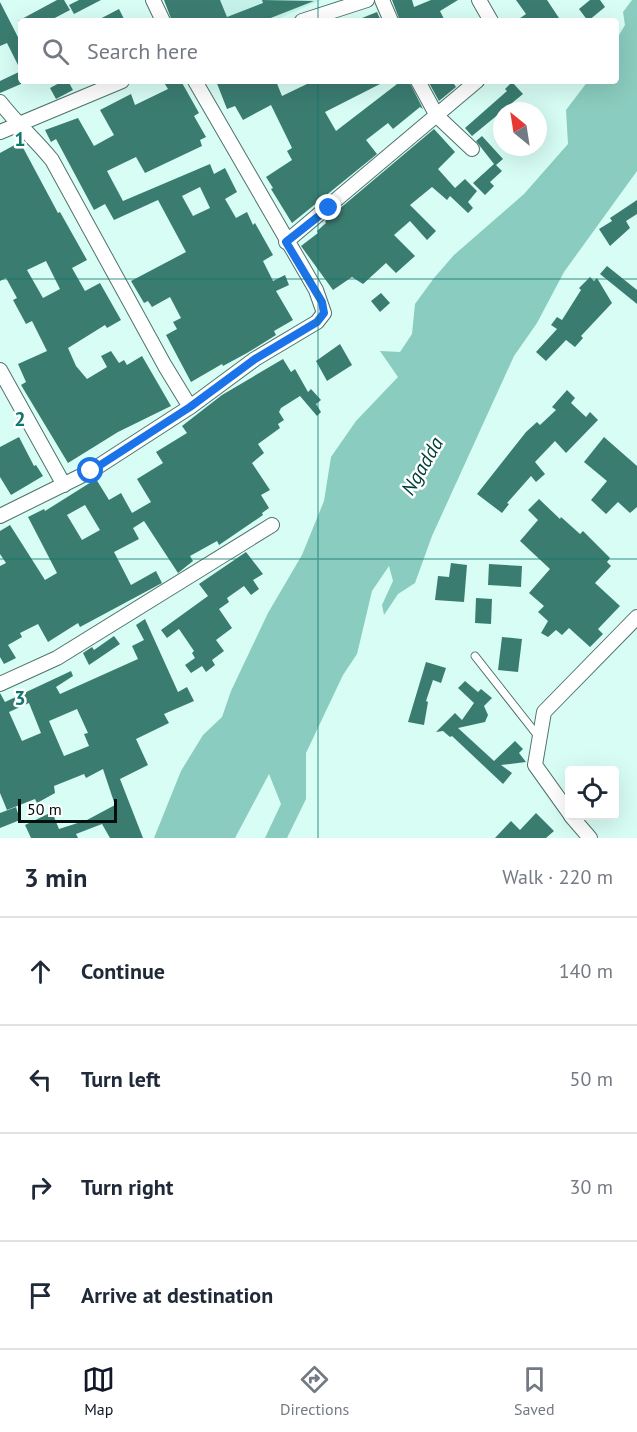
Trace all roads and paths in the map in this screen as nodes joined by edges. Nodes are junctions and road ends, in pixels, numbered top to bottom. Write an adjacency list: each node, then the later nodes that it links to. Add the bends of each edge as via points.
1 (153, 0): 5 (street)
2 (367, 0): 6 (street)
3 (382, 0): 7 (street)
4 (478, 0): 8 (street)
5 (162, 18)
6 (311, 18)
7 (390, 18)
8 (489, 18)
9 (115, 84): 15 (street)
10 (197, 84): 18 (street)
11 (420, 84): 14 (street)
12 (474, 84): 14 (street)
13 (0, 102): 15 (street)
14 (437, 116): 17 (street); 18 (street)
15 (17, 124): 16 (street); 20 (street, via 32,135 52,160)
16 (0, 132)
17 (472, 149)
18 (286, 242): 20 (street, via 316,290 324,313 317,322 255,359)
19 (0, 370): 21 (street)
20 (190, 407): 21 (street)
21 (64, 485): 22 (street)
22 (0, 516)
23 (272, 525): 26 (street, via 57,658)
24 (637, 617): 27 (street, via 551,702 544,712)
25 (475, 656): 27 (lane)
26 (0, 684)
27 (539, 737): 28 (street, via 535,765)
28 (565, 808)
29 (574, 820): 30 (street)
30 (590, 838)

